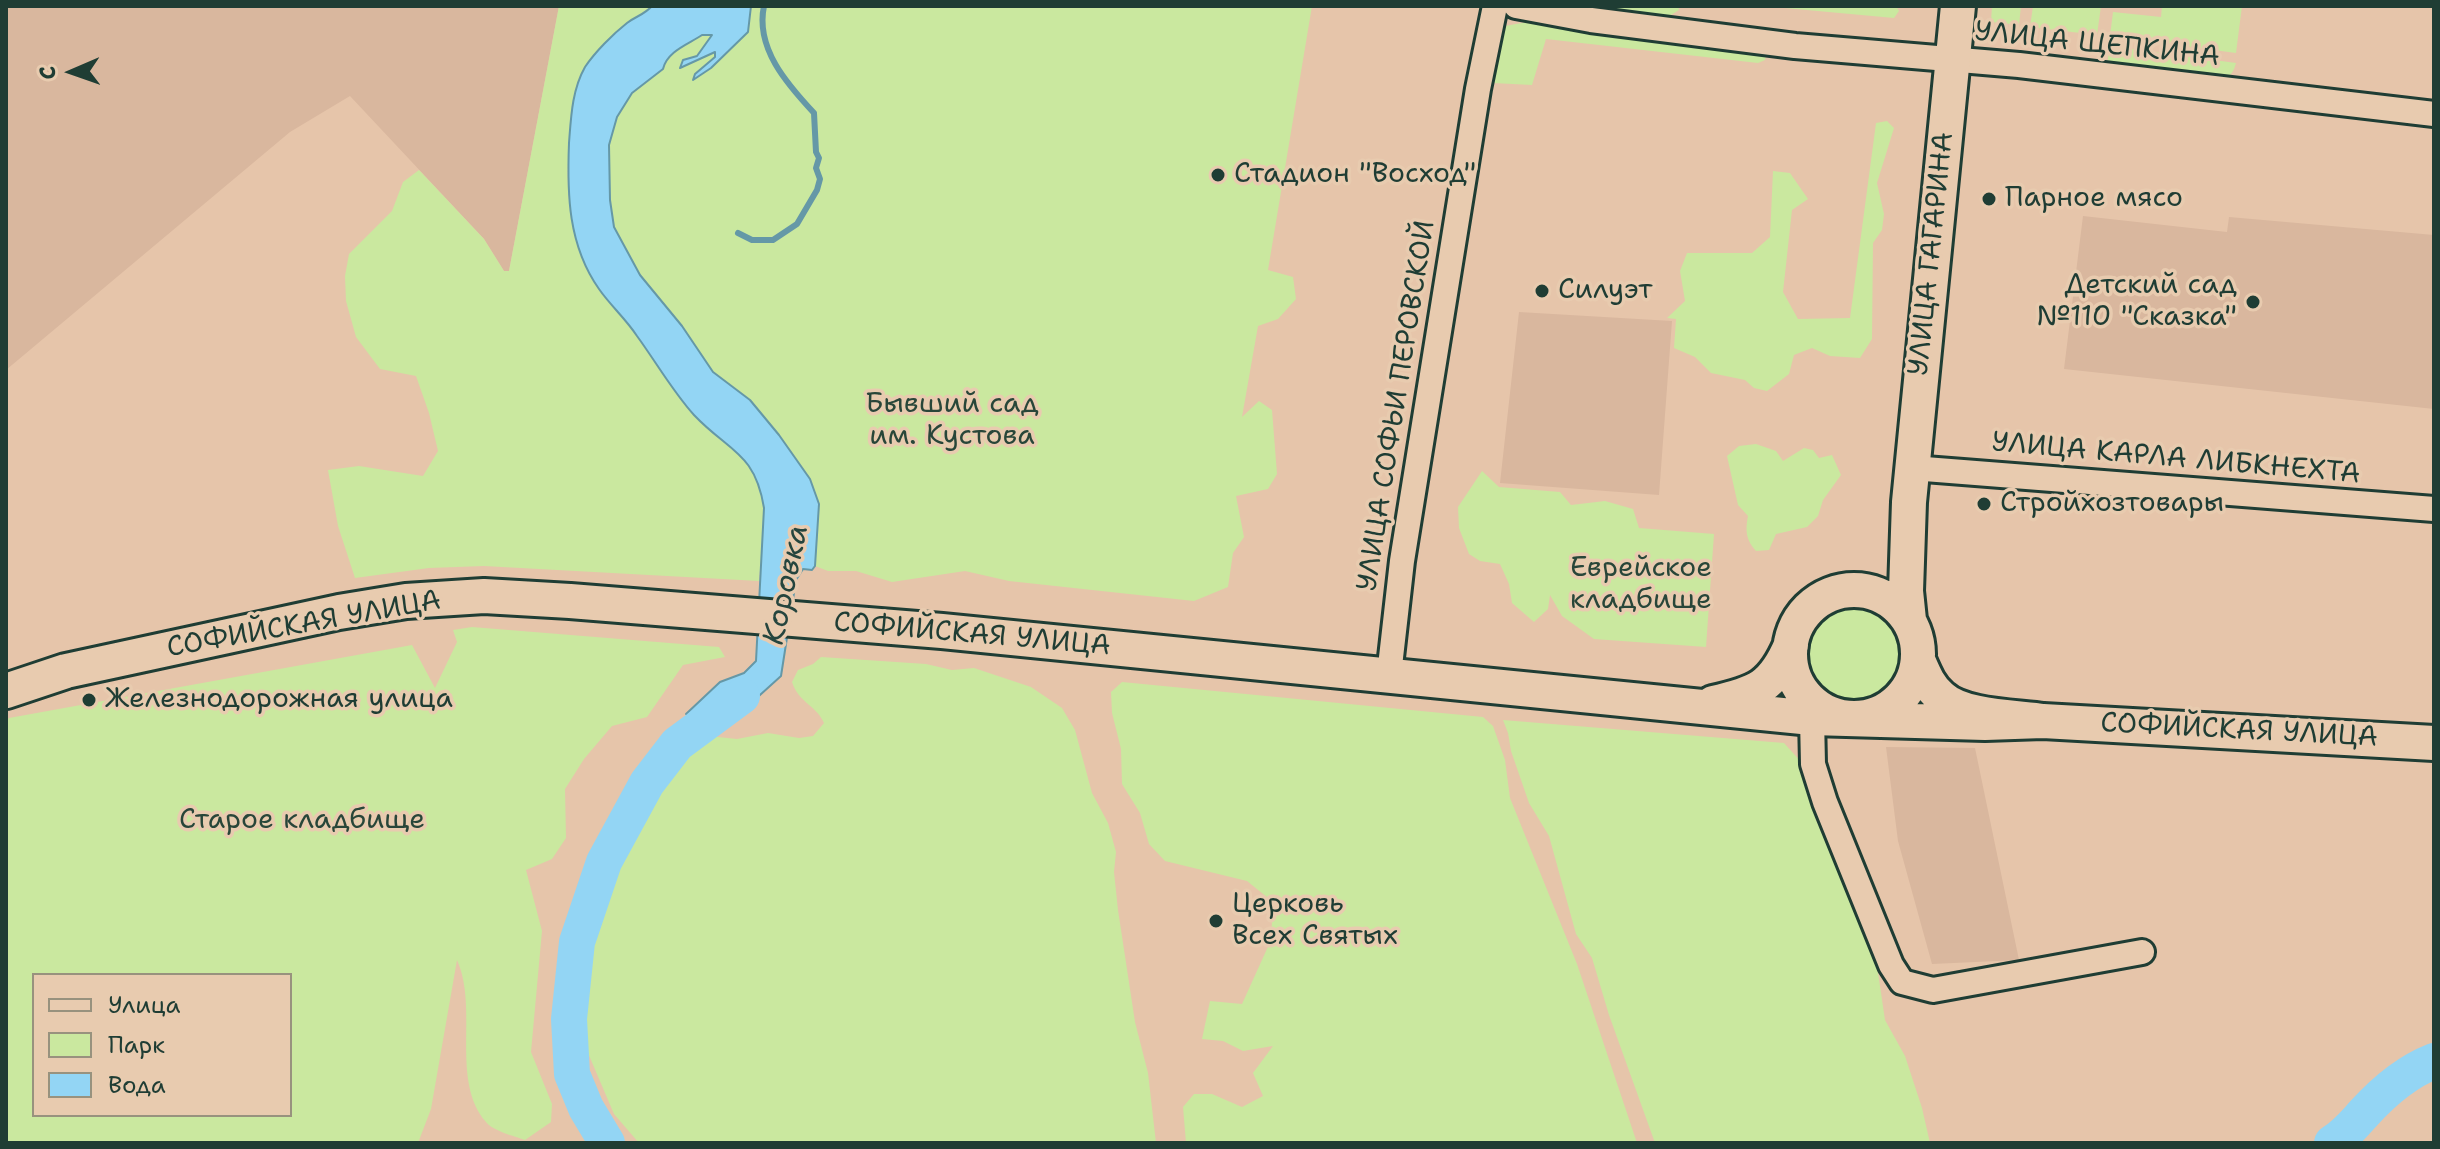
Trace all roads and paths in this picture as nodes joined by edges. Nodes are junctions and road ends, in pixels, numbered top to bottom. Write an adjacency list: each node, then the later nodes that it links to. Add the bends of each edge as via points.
1 (1495, 6): 15 (street, УЛИЦА СОФЬИ ПЕРОВСКОЙ, via 1402,561)
2 (1516, 6): 4 (street, УЛИЦА ЩЕПКИНА, via 1795,46)
3 (1958, 6): 4 (main road, УЛИЦА ГАГАРИНА)
4 (1952, 60): 5 (street, УЛИЦА ЩЕПКИНА); 6 (main road, УЛИЦА ГАГАРИНА)
5 (2434, 114)
6 (1912, 468): 7 (main road, УЛИЦА ГАГАРИНА); 8 (street, УЛИЦА КАРЛА ЛИБКНЕХТА)
7 (1909, 502): 9 (main road, УЛИЦА ГАГАРИНА, via 1891,558); 10 (main road, УЛИЦА ГАГАРИНА)
8 (2434, 509)
9 (1856, 590): 10 (main road, via 1880,595); 11 (main road, УЛИЦА ГАГАРИНА, via 1830,595 1808,610)
10 (1909, 620): 12 (main road, УЛИЦА ГАГАРИНА)
11 (1791, 645): 17 (main road, СОФИЙСКАЯ УЛИЦА, via 1780,669 1761,687); 19 (main road, via 1793,673 1806,697 1829,714)
12 (1918, 660): 19 (main road, via 1912,683 1899,701 1879,714); 20 (main road, СОФИЙСКАЯ УЛИЦА, via 1933,689 1952,705)
13 (6, 666): 14 (main road, СОФИЙСКАЯ УЛИЦА)
14 (66, 671): 15 (main road, СОФИЙСКАЯ УЛИЦА, via 339,612 419,599 512,597); 16 (main road, СОФИЙСКАЯ УЛИЦА)
15 (1389, 675): 17 (main road, СОФИЙСКАЯ УЛИЦА)
16 (6, 691)
17 (1691, 707): 18 (main road, СОФИЙСКАЯ УЛИЦА)
18 (1812, 718): 19 (main road, СОФИЙСКАЯ УЛИЦА); 22 (street, via 1813,764 1825,802 1902,982 1933,990)
19 (1856, 719): 20 (main road, СОФИЙСКАЯ УЛИЦА)
20 (2043, 721): 21 (main road, СОФИЙСКАЯ УЛИЦА)
21 (2434, 743)
22 (2142, 952)

